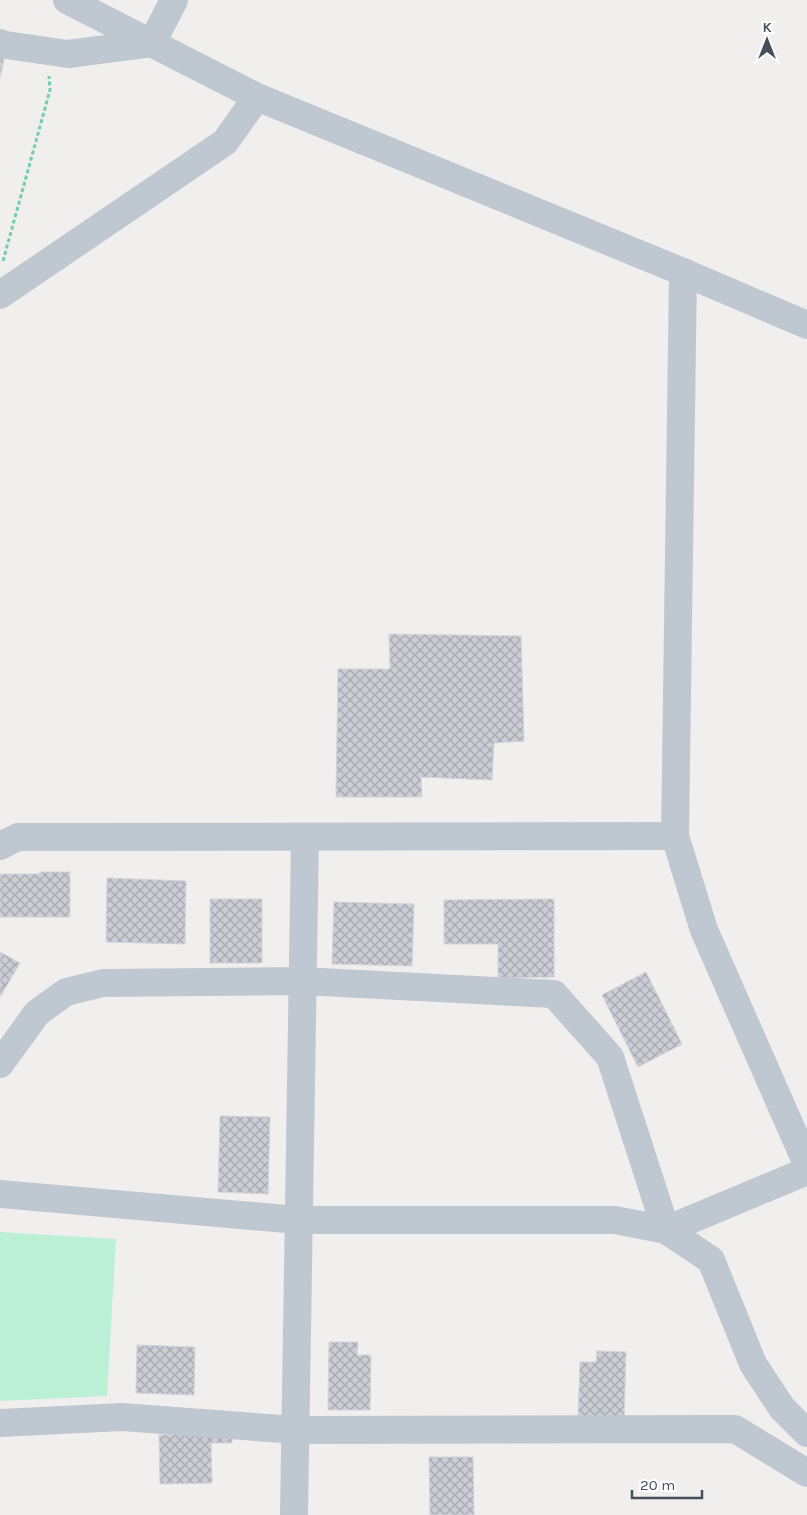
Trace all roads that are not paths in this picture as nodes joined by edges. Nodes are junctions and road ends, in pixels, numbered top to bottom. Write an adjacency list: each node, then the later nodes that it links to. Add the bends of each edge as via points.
1 (67, 0): 4 (street)
2 (174, 0): 4 (street)
3 (0, 43): 4 (street, via 68,54)
4 (152, 43): 5 (street)
5 (257, 97): 6 (street); 7 (street, via 225,142)
6 (682, 272): 8 (street); 9 (street)
7 (0, 295)
8 (807, 325)
9 (675, 836): 10 (street); 14 (street, via 704,930)
10 (305, 837): 11 (street, via 18,837); 12 (street)
11 (0, 846)
12 (302, 981): 13 (street, via 103,983 66,992 36,1013); 17 (street); 18 (street, via 554,994 610,1057)
13 (0, 1064)
14 (807, 1164)
15 (807, 1171): 18 (street)
16 (0, 1194): 17 (street)
17 (298, 1220): 18 (street, via 615,1220); 20 (street)
18 (666, 1230): 21 (street, via 711,1260 753,1364 782,1408)
19 (0, 1423): 20 (street, via 122,1417)
20 (295, 1430): 22 (street, via 736,1429); 23 (street)
21 (807, 1433)
22 (807, 1473)
23 (294, 1515)

